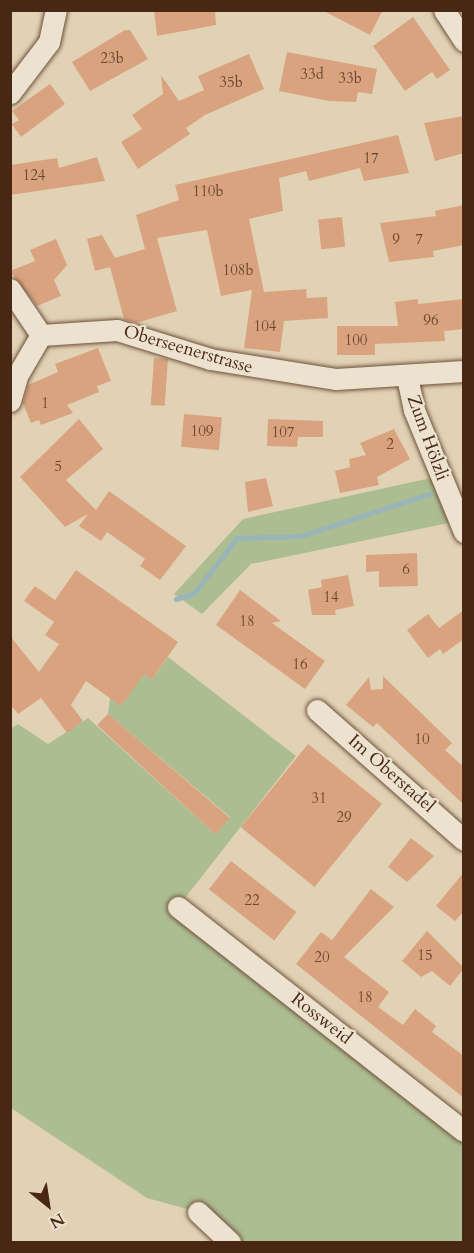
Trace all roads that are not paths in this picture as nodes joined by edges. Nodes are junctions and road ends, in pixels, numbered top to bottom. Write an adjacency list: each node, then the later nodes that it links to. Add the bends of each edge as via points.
1 (56, 10): 4 (street, via 49,42)
2 (444, 10): 3 (street)
3 (464, 41)
4 (10, 93)
5 (10, 289): 6 (street)
6 (41, 335): 8 (street, Oberseenerstrasse, via 117,330 275,373); 9 (street, via 17,376)
7 (464, 371): 8 (street, Oberseenerstrasse)
8 (406, 377): 10 (street, Zum Hölzli, via 414,410)
9 (10, 401)
10 (464, 532)
11 (317, 710): 12 (street, Im Oberstadel)
12 (464, 840)
13 (178, 907): 14 (street, Rossweid)
14 (464, 1131)
15 (198, 1212): 16 (street)
16 (230, 1242)

